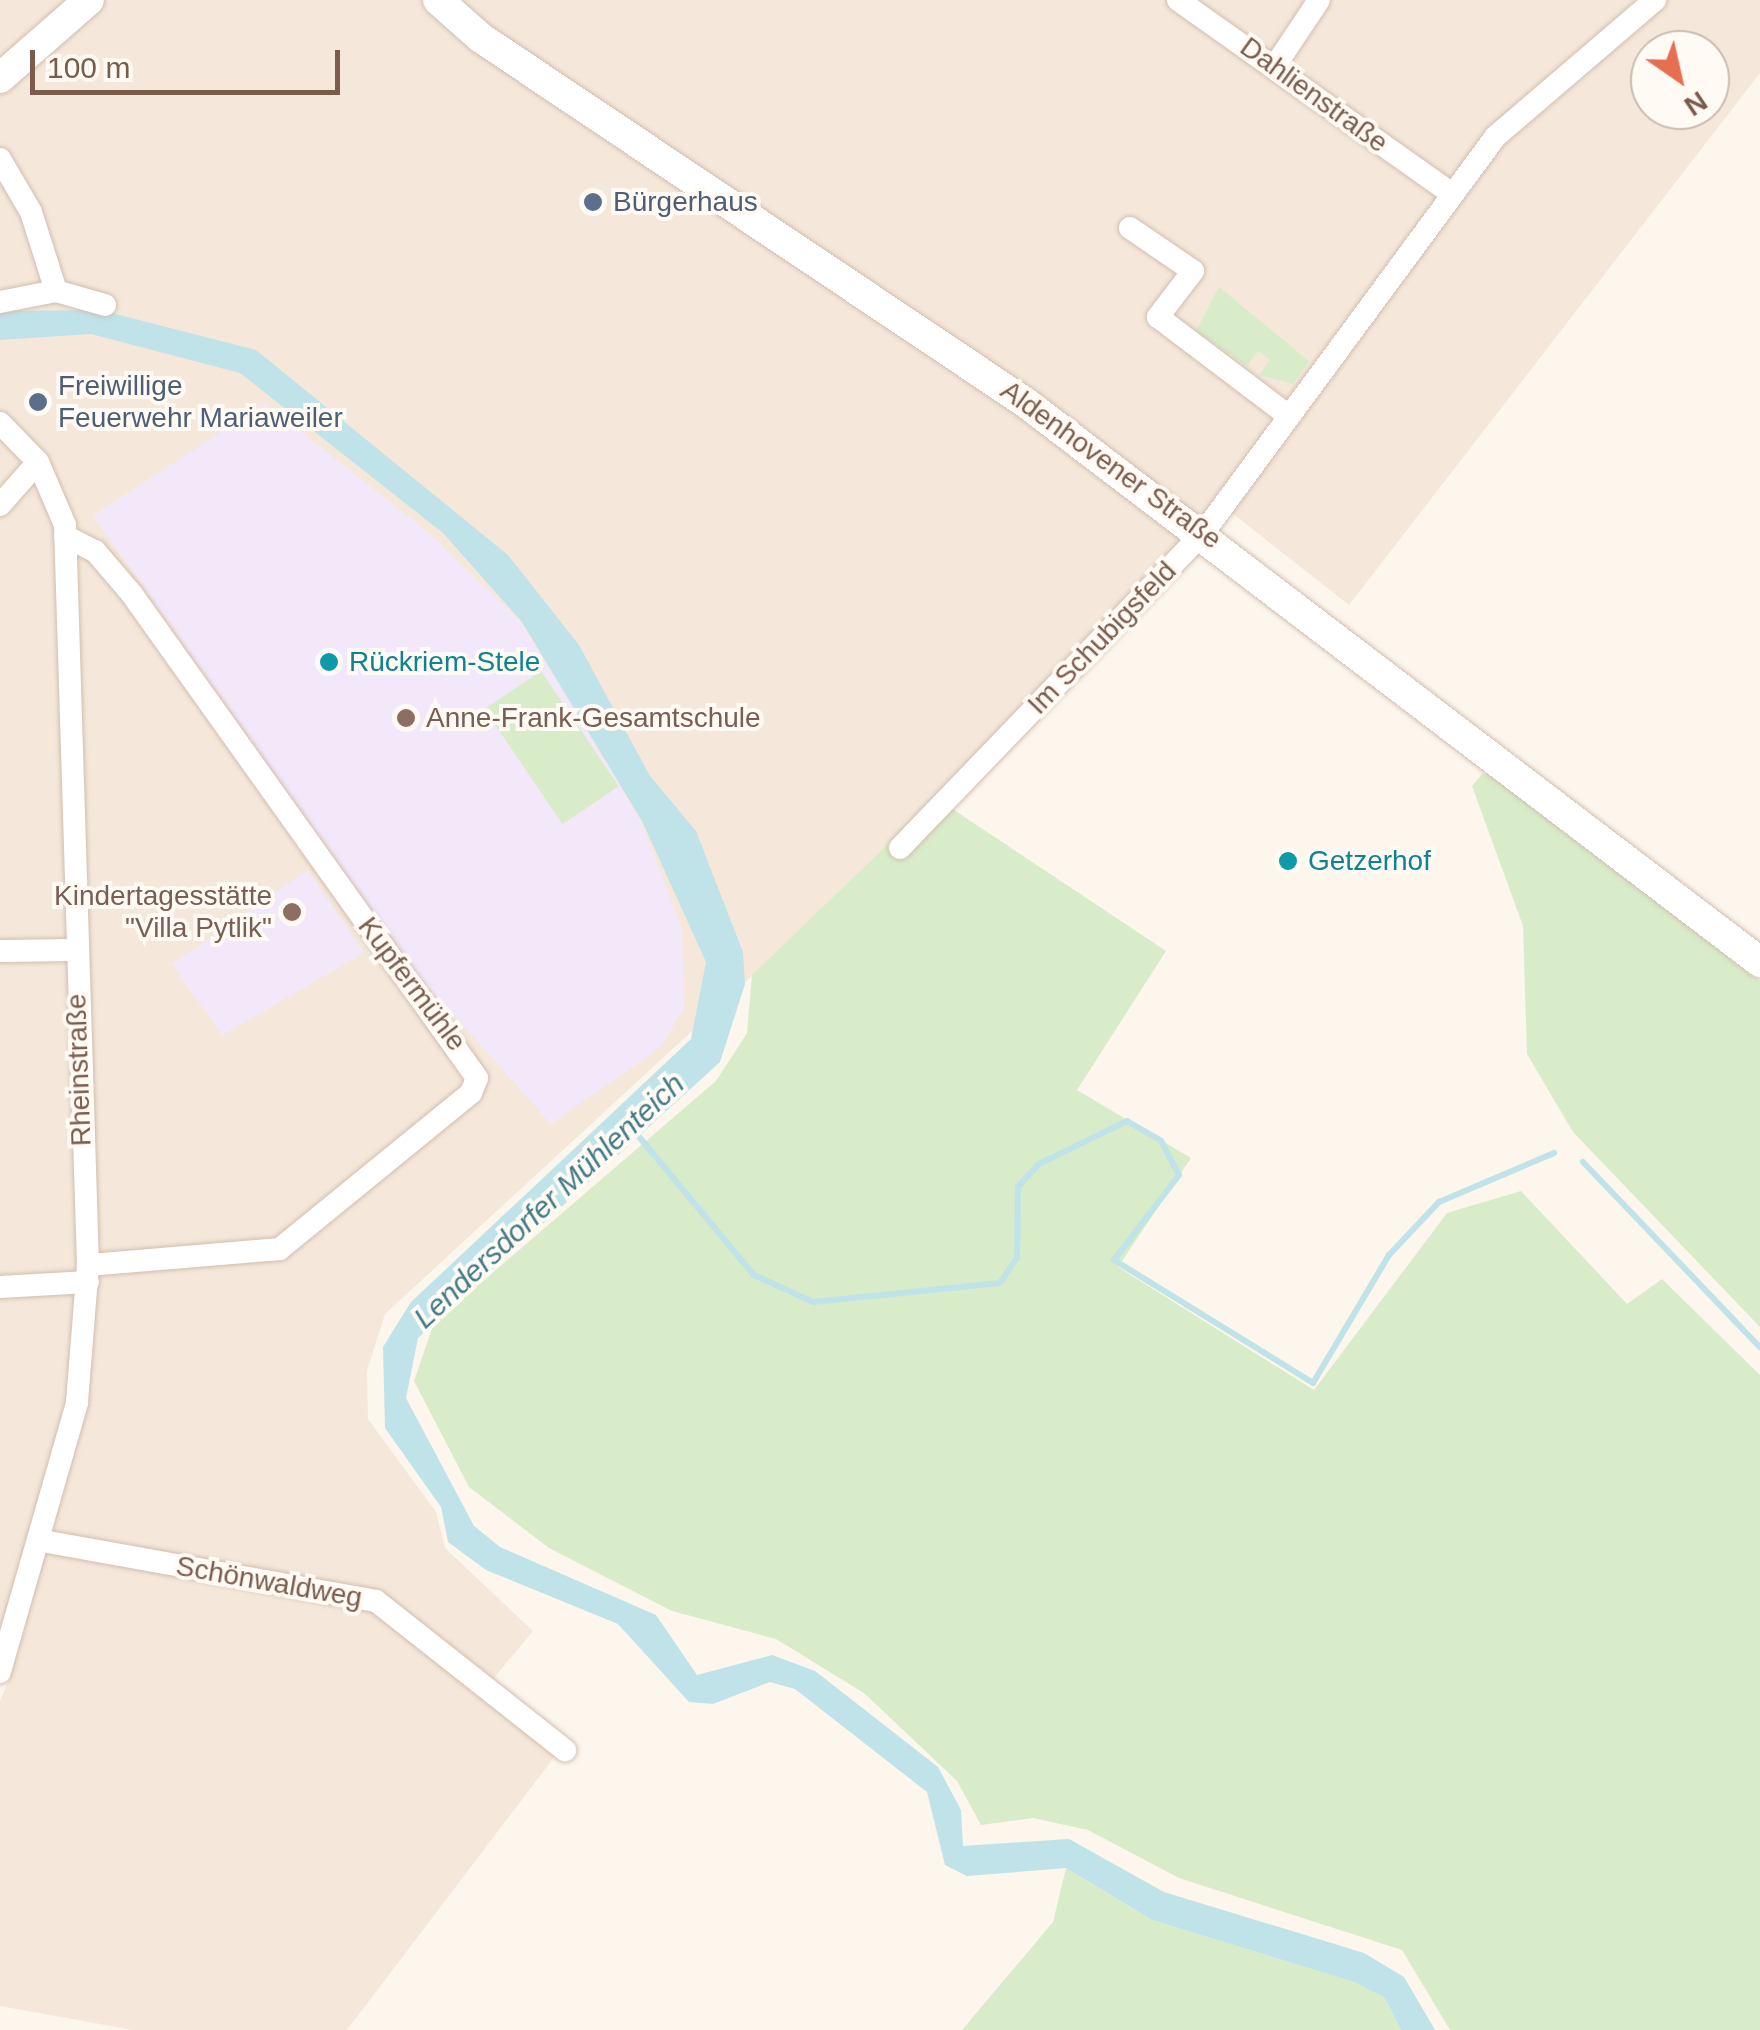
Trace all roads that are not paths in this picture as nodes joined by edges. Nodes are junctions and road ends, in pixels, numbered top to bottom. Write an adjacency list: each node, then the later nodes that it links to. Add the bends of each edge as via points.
1 (89, 0): 7 (main road)
2 (438, 0): 18 (main road, Aldenhovener Straße, via 590,112 906,316)
3 (1178, 0): 6 (street, Dahlienstraße)
4 (1319, 0): 6 (street)
5 (1655, 0): 9 (street, Im Schubigsfeld, via 1514,119)
6 (1275, 66): 9 (street, Dahlienstraße)
7 (0, 78)
8 (0, 158): 11 (street, via 31,212)
9 (1448, 192): 14 (street, Im Schubigsfeld)
10 (1130, 228): 14 (street, via 1192,271 1158,317)
11 (56, 291): 12 (street); 13 (street)
12 (0, 302)
13 (105, 304)
14 (1289, 416): 18 (street, Im Schubigsfeld)
15 (0, 423): 16 (street)
16 (38, 462): 17 (street); 19 (street, Rheinstraße)
17 (0, 506)
18 (1204, 532): 20 (street, Im Schubigsfeld); 23 (main road, Aldenhovener Straße)
19 (65, 536): 21 (street, Rheinstraße); 24 (street, Kupfermühle, via 95,551 131,593 477,1078 471,1093 280,1248)
20 (900, 848)
21 (76, 950): 22 (street); 24 (street, Rheinstraße)
22 (0, 952)
23 (1760, 962)
24 (88, 1274): 25 (street); 26 (street, Rheinstraße, via 85,1367)
25 (0, 1288)
26 (43, 1541): 27 (street, Rheinstraße); 28 (street, Schönwaldweg, via 376,1602)
27 (0, 1672)
28 (565, 1750)

